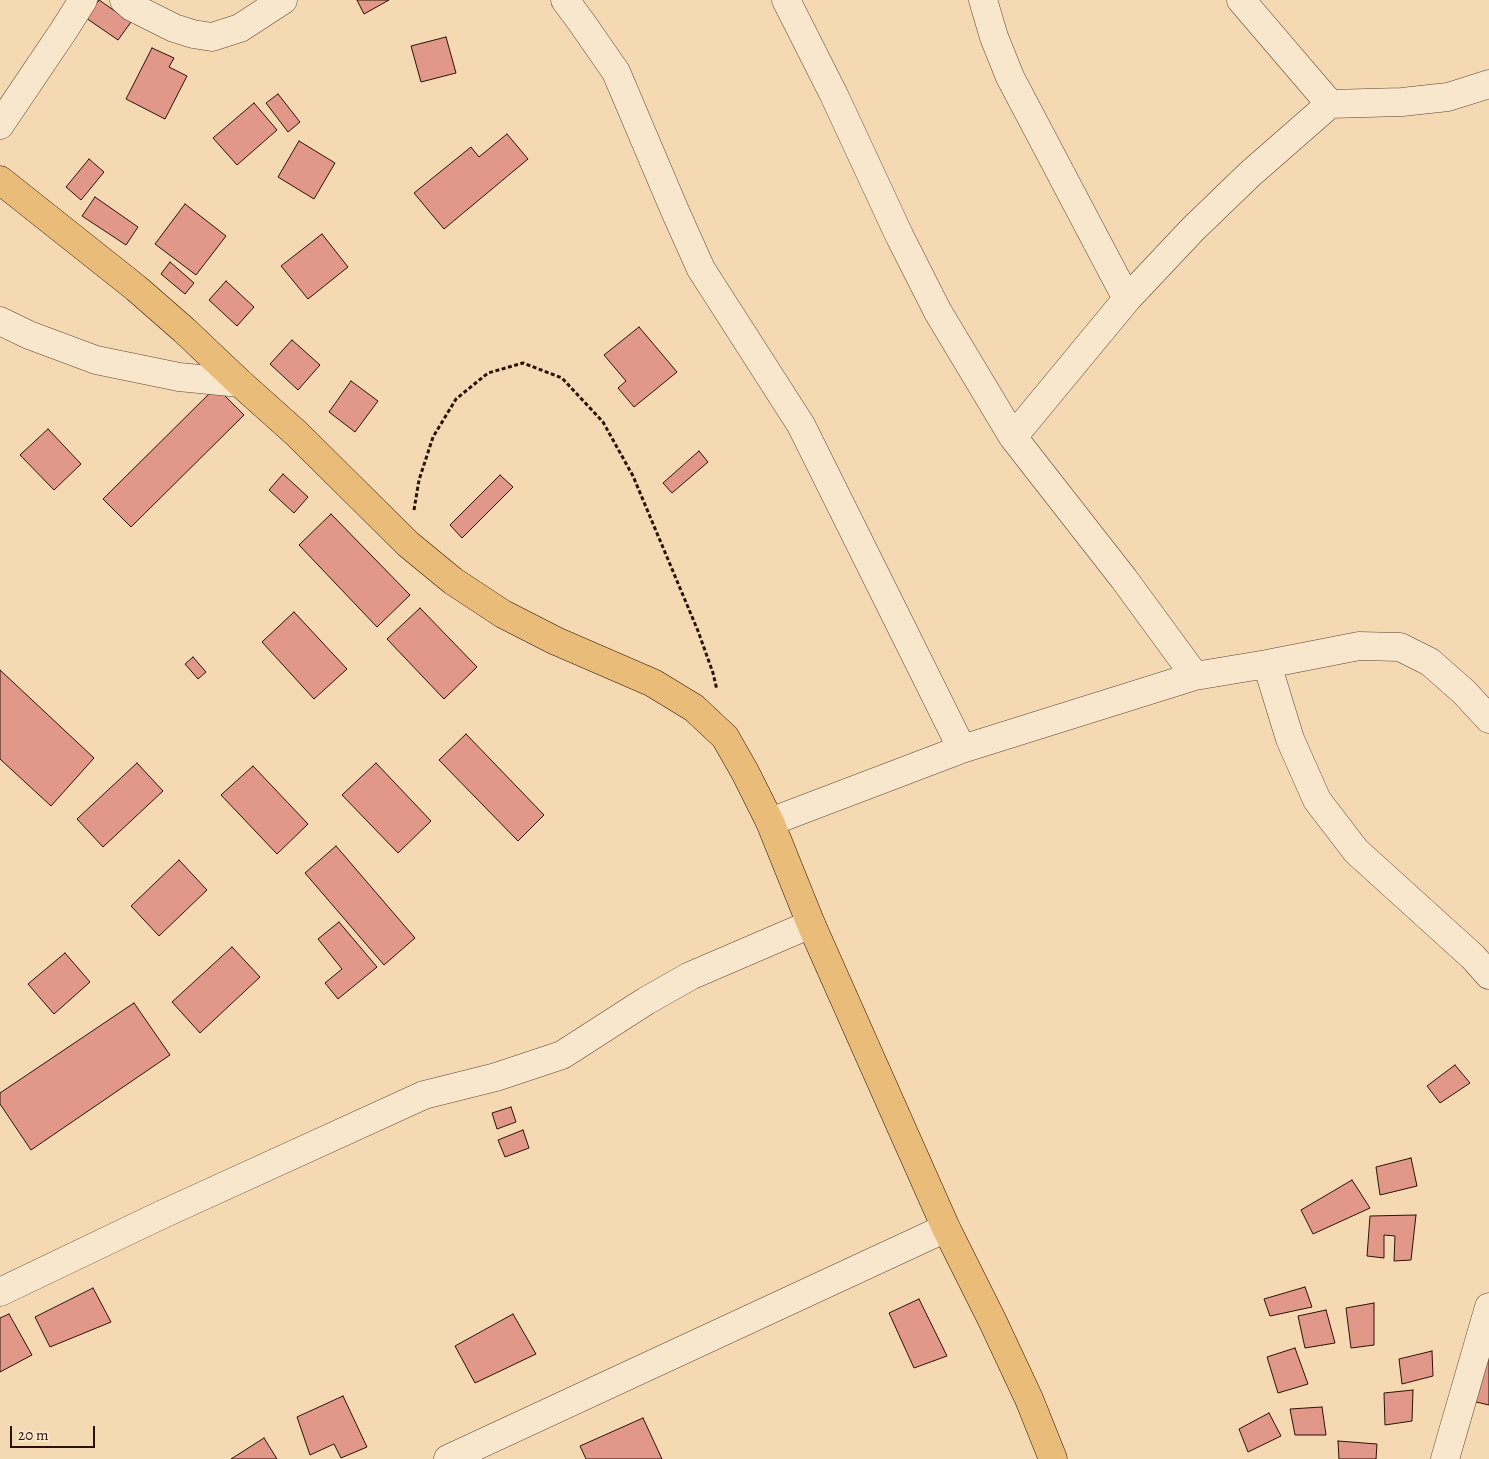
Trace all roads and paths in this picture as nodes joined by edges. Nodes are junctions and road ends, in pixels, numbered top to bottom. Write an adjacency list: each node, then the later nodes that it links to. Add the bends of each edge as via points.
1 (83, 0): 10 (street)
2 (124, 0): 3 (street, via 174,28 212,37 240,28)
3 (283, 0)
4 (565, 0): 21 (street, via 616,72 701,269 801,425)
5 (786, 0): 15 (street, via 938,312)
6 (983, 0): 12 (street, via 1010,78)
7 (1241, 0): 9 (street)
8 (1489, 84): 9 (street, via 1439,98)
9 (1330, 104): 12 (street, via 1200,222)
10 (0, 125)
11 (0, 180): 14 (main road, via 136,288)
12 (1127, 299): 15 (street)
13 (0, 321): 14 (street, via 96,360 179,377)
14 (240, 384): 16 (main road, via 298,434)
15 (1013, 437): 18 (street)
16 (408, 544): 19 (path, via 419,480 432,438 456,399 488,373 523,363 562,378 603,422 633,476 698,631); 22 (main road, via 453,581 503,614 653,683 694,708 725,737)
17 (1267, 664): 18 (street); 20 (street, via 1359,646 1400,647 1430,662); 24 (street, via 1290,739 1317,800 1356,851)
18 (1195, 676): 21 (street)
19 (717, 691)
20 (1489, 719)
21 (962, 749): 22 (street)
22 (770, 822): 23 (main road)
23 (811, 924): 25 (main road); 26 (street, via 690,976 562,1055 496,1077 424,1095)
24 (1489, 975)
25 (946, 1228): 28 (street); 29 (main road, via 1029,1399)
26 (0, 1292)
27 (1489, 1307): 30 (street)
28 (448, 1459)
29 (1052, 1459)
30 (1445, 1459)

